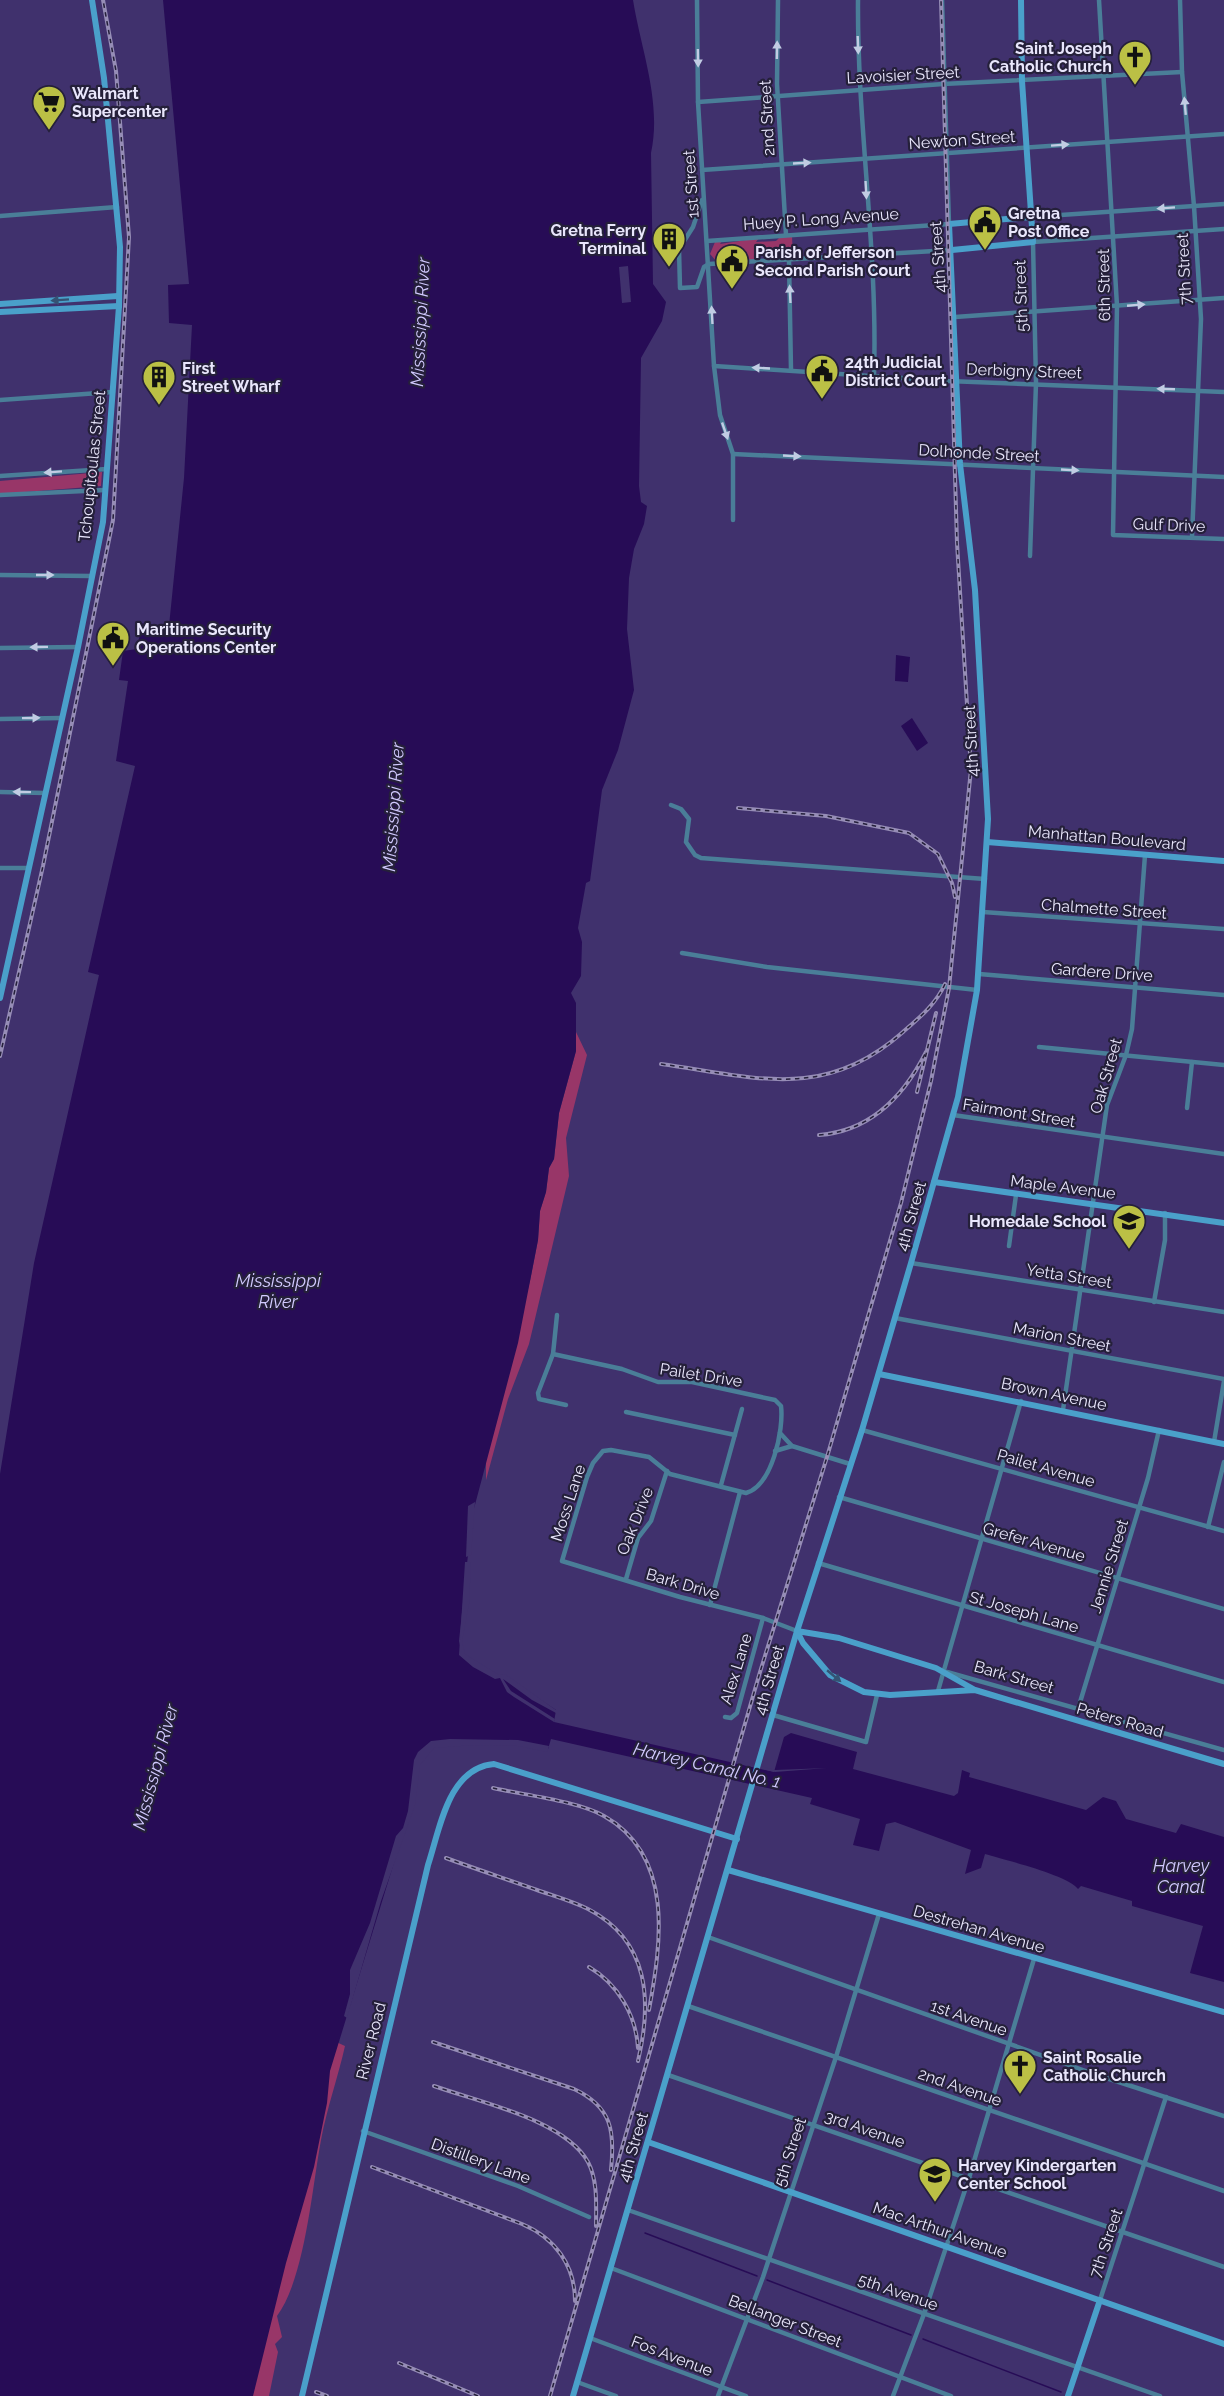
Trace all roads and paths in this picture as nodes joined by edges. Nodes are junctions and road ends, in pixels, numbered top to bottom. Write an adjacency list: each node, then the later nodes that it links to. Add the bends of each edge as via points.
1 (92, 0): 27 (main road, Tchoupitoulas Street)
2 (697, 0): 15 (street, 1st Street, one-way to 15)
3 (777, 0): 14 (street, 2nd Street, one-way to 3)
4 (858, 0): 13 (street, one-way to 13)
5 (942, 0): 12 (street, 4th Street)
6 (1021, 0): 11 (main road, 5th Street)
7 (1099, 0): 10 (street, 6th Street)
8 (1180, 0): 9 (street, 7th Street)
9 (1182, 72): 10 (street, Lavoisier Street); 17 (street, 7th Street, one-way to 9)
10 (1102, 76): 11 (street, Lavoisier Street); 18 (street, 6th Street)
11 (1022, 81): 12 (street, Lavoisier Street); 19 (main road, 5th Street)
12 (944, 85): 13 (street, Lavoisier Street); 20 (street, 4th Street)
13 (860, 90): 14 (street, Lavoisier Street); 21 (street)
14 (777, 96): 15 (street, Lavoisier Street); 22 (street, 2nd Street)
15 (698, 102): 23 (street, 1st Street)
16 (1224, 134): 17 (street, Newton Street)
17 (1188, 136): 18 (street, Newton Street); 26 (street, 7th Street)
18 (1107, 141): 19 (street, Newton Street, one-way to 18); 28 (street, 6th Street)
19 (1026, 147): 20 (street, Newton Street); 30 (main road, 5th Street)
20 (946, 154): 21 (street, Newton Street); 31 (street, 4th Street)
21 (864, 159): 22 (street, Newton Street, one-way to 21); 32 (street, one-way to 32)
22 (782, 164): 23 (street, Newton Street); 35 (street, 2nd Street)
23 (702, 170): 24 (street, 1st Street)
24 (704, 195): 37 (street, 1st Street); 42 (street, via 693,227 679,249 680,288 697,287 704,267)
25 (1224, 204): 26 (street, Huey P. Long Avenue)
26 (1194, 206): 28 (street, Huey P. Long Avenue, one-way to 28); 34 (street, 7th Street)
27 (117, 207): 29 (street); 43 (main road, Tchoupitoulas Street)
28 (1113, 211): 30 (street, Huey P. Long Avenue); 36 (street, 6th Street)
29 (0, 216)
30 (1031, 217): 31 (main road, Huey P. Long Avenue); 38 (main road, 5th Street)
31 (949, 224): 32 (street, Huey P. Long Avenue); 39 (main road, 4th Street)
32 (868, 229): 35 (street, Huey P. Long Avenue); 40 (street)
33 (1224, 230): 34 (street)
34 (1196, 232): 36 (street); 45 (street, 7th Street)
35 (786, 235): 37 (street, Huey P. Long Avenue)
36 (1115, 237): 38 (street); 48 (street, 6th Street)
37 (707, 241): 42 (street, 1st Street)
38 (1033, 242): 39 (main road); 49 (street, 5th Street)
39 (951, 250): 40 (street); 51 (main road, 4th Street)
40 (870, 254): 41 (street); 54 (street)
41 (789, 260): 42 (street); 53 (street, one-way to 41)
42 (709, 264): 52 (street, 1st Street, one-way to 42)
43 (118, 296): 46 (main road, one-way to 46); 47 (main road, Tchoupitoulas Street)
44 (1224, 298): 45 (street)
45 (1199, 299): 48 (street, one-way to 45); 58 (street, 7th Street)
46 (0, 304)
47 (118, 306): 50 (main road); 59 (main road, Tchoupitoulas Street)
48 (1117, 306): 49 (street); 57 (street, 6th Street)
49 (1036, 311): 51 (street); 56 (street, 5th Street)
50 (0, 312)
51 (955, 317): 55 (main road, 4th Street)
52 (714, 366): 53 (street, Derbigny Street, one-way to 52); 62 (street, 1st Street, one-way to 62, via 720,415)
53 (791, 370): 54 (street, Derbigny Street)
54 (874, 375): 55 (street, Derbigny Street)
55 (957, 380): 56 (street, Derbigny Street); 63 (main road, 4th Street)
56 (1036, 383): 57 (street, Derbigny Street); 64 (street, 5th Street)
57 (1117, 387): 58 (street, Derbigny Street, one-way to 57); 66 (street, 6th Street)
58 (1199, 390): 60 (street, Derbigny Street); 68 (street, 7th Street)
59 (113, 392): 61 (street); 65 (main road, Tchoupitoulas Street)
60 (1224, 392)
61 (0, 400)
62 (733, 454): 63 (street, Dolhonde Street, one-way to 63); 72 (street, 1st Street)
63 (960, 464): 64 (street, Dolhonde Street); 86 (main road, 4th Street, via 984,708)
64 (1032, 468): 66 (street, Dolhonde Street, one-way to 66); 76 (street, 5th Street)
65 (107, 469): 67 (street, one-way to 67); 70 (main road, Tchoupitoulas Street)
66 (1113, 471): 68 (street, Dolhonde Street); 73 (street, 6th Street)
67 (0, 476)
68 (1195, 476): 69 (street, Dolhonde Street); 74 (street, 7th Street)
69 (1224, 477)
70 (105, 489): 71 (street); 78 (main road, Tchoupitoulas Street, via 103,522)
71 (0, 495)
72 (733, 520)
73 (1113, 535): 74 (street, Gulf Drive)
74 (1192, 537): 75 (street, Gulf Drive)
75 (1224, 539)
76 (1030, 556)
77 (0, 575): 78 (street, one-way to 78)
78 (91, 576): 79 (main road, Tchoupitoulas Street)
79 (78, 647): 80 (street, one-way to 80); 81 (main road, Tchoupitoulas Street)
80 (0, 648)
81 (61, 718): 82 (street, one-way to 81); 84 (main road, Tchoupitoulas Street)
82 (0, 719)
83 (0, 792): 84 (street, one-way to 83)
84 (45, 793): 90 (main road, Tchoupitoulas Street)
85 (671, 805): 91 (street, via 689,819 686,842 701,858)
86 (987, 842): 87 (main road, Manhattan Boulevard); 91 (main road, 4th Street)
87 (1145, 855): 88 (main road, Manhattan Boulevard); 93 (street, Oak Street)
88 (1224, 861)
89 (0, 867): 90 (street)
90 (28, 868): 98 (main road, Tchoupitoulas Street)
91 (986, 879): 92 (main road, 4th Street)
92 (983, 912): 93 (street, Chalmette Street); 96 (main road, 4th Street)
93 (1140, 923): 94 (street, Chalmette Street); 97 (street, Oak Street)
94 (1224, 929)
95 (682, 953): 99 (street, via 767,967)
96 (979, 974): 97 (street, Gardere Drive); 99 (main road, 4th Street)
97 (1135, 985): 100 (street, Gardere Drive); 103 (street, Oak Street)
98 (1, 988): 101 (main road, Tchoupitoulas Street)
99 (977, 990): 107 (main road, 4th Street)
100 (1224, 995)
101 (0, 998)
102 (1039, 1047): 103 (street)
103 (1126, 1055): 104 (street); 108 (street, Oak Street, via 1107,1105)
104 (1192, 1062): 105 (street); 106 (street)
105 (1224, 1065)
106 (1187, 1108)
107 (953, 1115): 108 (street, Fairmont Street); 110 (main road, 4th Street)
108 (1103, 1138): 109 (street, Fairmont Street); 112 (street, Oak Street)
109 (1224, 1154)
110 (934, 1182): 111 (main road, Maple Avenue); 116 (main road, 4th Street)
111 (1016, 1195): 112 (main road, Maple Avenue); 115 (street)
112 (1094, 1204): 113 (main road, Maple Avenue); 117 (street, Oak Street)
113 (1165, 1213): 114 (main road, Maple Avenue); 118 (street, via 1165,1240)
114 (1224, 1223)
115 (1009, 1246)
116 (911, 1263): 117 (street, Yetta Street); 121 (main road, 4th Street)
117 (1081, 1291): 118 (street, Yetta Street); 122 (street, Oak Street)
118 (1155, 1302): 119 (street, Yetta Street)
119 (1224, 1312)
120 (558, 1316): 123 (street)
121 (895, 1318): 122 (street, Marion Street); 124 (main road, 4th Street)
122 (1072, 1351): 125 (street, Marion Street); 129 (street, Oak Street)
123 (553, 1354): 127 (street, via 539,1399); 133 (street, Pailet Drive, via 622,1369 658,1382 692,1382 775,1400 781,1406)
124 (879, 1374): 126 (main road, Brown Avenue); 131 (main road, 4th Street)
125 (1224, 1380): 135 (street)
126 (1021, 1401): 129 (main road, Brown Avenue); 141 (street)
127 (566, 1405)
128 (742, 1409): 134 (street)
129 (1063, 1410): 132 (main road, Brown Avenue)
130 (626, 1412): 134 (street)
131 (862, 1430): 140 (main road, 4th Street); 141 (street, Pailet Avenue)
132 (1159, 1430): 135 (main road, Brown Avenue); 146 (street, Jennie Street)
133 (780, 1433): 137 (street); 138 (street, Pailet Drive)
134 (735, 1435): 143 (street)
135 (1214, 1442): 136 (main road, Brown Avenue)
136 (1224, 1444)
137 (792, 1446): 138 (street); 140 (street)
138 (775, 1451): 144 (street, Pailet Drive, via 760,1486)
139 (1224, 1462): 147 (street)
140 (850, 1464): 145 (main road, 4th Street)
141 (1002, 1468): 146 (street, Pailet Avenue); 149 (street)
142 (667, 1471): 143 (street); 150 (street, Moss Lane, via 649,1457 611,1449 601,1454 592,1463); 152 (street, Oak Drive, via 651,1521 638,1538)
143 (721, 1485): 144 (street)
144 (740, 1492): 154 (street)
145 (838, 1497): 149 (street, Grefer Avenue); 151 (main road, 4th Street)
146 (1139, 1507): 147 (street, Pailet Avenue); 153 (street, Jennie Street)
147 (1208, 1527): 148 (street, Pailet Avenue)
148 (1224, 1531)
149 (981, 1539): 153 (street, Grefer Avenue); 155 (street)
150 (562, 1561): 152 (street, Bark Drive)
151 (818, 1563): 155 (street, St Joseph Lane); 158 (main road, 4th Street)
152 (626, 1579): 154 (street, Bark Drive)
153 (1117, 1579): 156 (street, Grefer Avenue); 159 (street, Jennie Street)
154 (710, 1605): 157 (street, Bark Drive)
155 (963, 1606): 159 (street, St Joseph Lane); 160 (street)
156 (1224, 1609)
157 (763, 1618): 158 (street, Bark Drive); 167 (street, Alex Lane, via 737,1713)
158 (797, 1631): 160 (main road, Bark Street, via 838,1638); 164 (main road, Peters Road, one-way to 164, via 837,1680); 166 (main road, 4th Street)
159 (1097, 1645): 161 (street, St Joseph Lane); 165 (street, Jennie Street)
160 (944, 1671): 162 (main road, Peters Road); 163 (street); 165 (street, Bark Street)
161 (1224, 1682)
162 (975, 1690): 163 (main road, Peters Road); 169 (main road, Peters Road)
163 (938, 1691): 164 (main road, Peters Road)
164 (877, 1695): 166 (street, via 866,1742)
165 (1078, 1709): 168 (street, Bark Street)
166 (773, 1715): 170 (main road, 4th Street)
167 (725, 1717)
168 (1224, 1750)
169 (1224, 1764)
170 (737, 1839): 171 (main road, 4th Street); 185 (main road, River Road, via 494,1764 483,1765 462,1778 428,1865)
171 (728, 1870): 172 (main road, Destrehan Avenue); 173 (main road, 4th Street)
172 (879, 1914): 174 (main road, Destrehan Avenue); 175 (street, 5th Street)
173 (708, 1937): 175 (street, 1st Avenue); 176 (main road, 4th Street)
174 (1034, 1959): 177 (main road, Destrehan Avenue); 178 (street)
175 (856, 1991): 178 (street, 1st Avenue); 179 (street, 5th Street)
176 (688, 2006): 179 (street, 2nd Avenue); 180 (main road, 4th Street)
177 (1224, 2012)
178 (1010, 2045): 181 (street, 1st Avenue); 182 (street)
179 (836, 2056): 182 (street, 2nd Avenue); 184 (street, 5th Street)
180 (668, 2075): 184 (street, 3rd Avenue); 186 (main road, 4th Street)
181 (1166, 2097): 183 (street, 1st Avenue); 187 (street, 7th Street)
182 (991, 2110): 187 (street, 2nd Avenue); 188 (street)
183 (1224, 2116)
184 (813, 2124): 188 (street, 3rd Avenue); 190 (street, 5th Street)
185 (363, 2131): 192 (street, Distillery Lane, via 518,2186); 207 (main road, River Road)
186 (648, 2142): 190 (main road, Mac Arthur Avenue); 191 (main road, 4th Street)
187 (1146, 2163): 189 (street, 2nd Avenue); 193 (street, 7th Street)
188 (969, 2178): 193 (street, 3rd Avenue); 194 (street)
189 (1224, 2191)
190 (791, 2193): 194 (main road, Mac Arthur Avenue); 195 (street, 5th Street)
191 (628, 2210): 195 (street, 5th Avenue); 197 (main road, 4th Street)
192 (589, 2217)
193 (1124, 2232): 196 (street, 3rd Avenue); 198 (street, 7th Street)
194 (947, 2247): 198 (main road, Mac Arthur Avenue); 199 (street)
195 (768, 2260): 199 (street, 5th Avenue); 200 (street, 5th Street)
196 (1224, 2267)
197 (611, 2268): 200 (street, Bellanger Street); 201 (main road, 4th Street)
198 (1100, 2300): 202 (main road, Mac Arthur Avenue); 203 (main road, 7th Street)
199 (924, 2314): 203 (street, 5th Avenue); 204 (street)
200 (747, 2320): 204 (street, Bellanger Street); 206 (street, 5th Street)
201 (590, 2338): 205 (main road, 4th Street); 206 (street, Fos Avenue)
202 (1224, 2344)
203 (1077, 2367): 214 (main road, 7th Street); 215 (street, 5th Avenue)
204 (901, 2377): 212 (street); 213 (street, Bellanger Street)
205 (577, 2382): 208 (main road, 4th Street); 209 (street)
206 (722, 2387): 210 (street, 5th Street); 211 (street, Fos Avenue)
207 (302, 2396)
208 (573, 2396)
209 (616, 2396)
210 (718, 2396)
211 (746, 2396)
212 (893, 2396)
213 (951, 2396)
214 (1068, 2396)
215 (1160, 2396)

